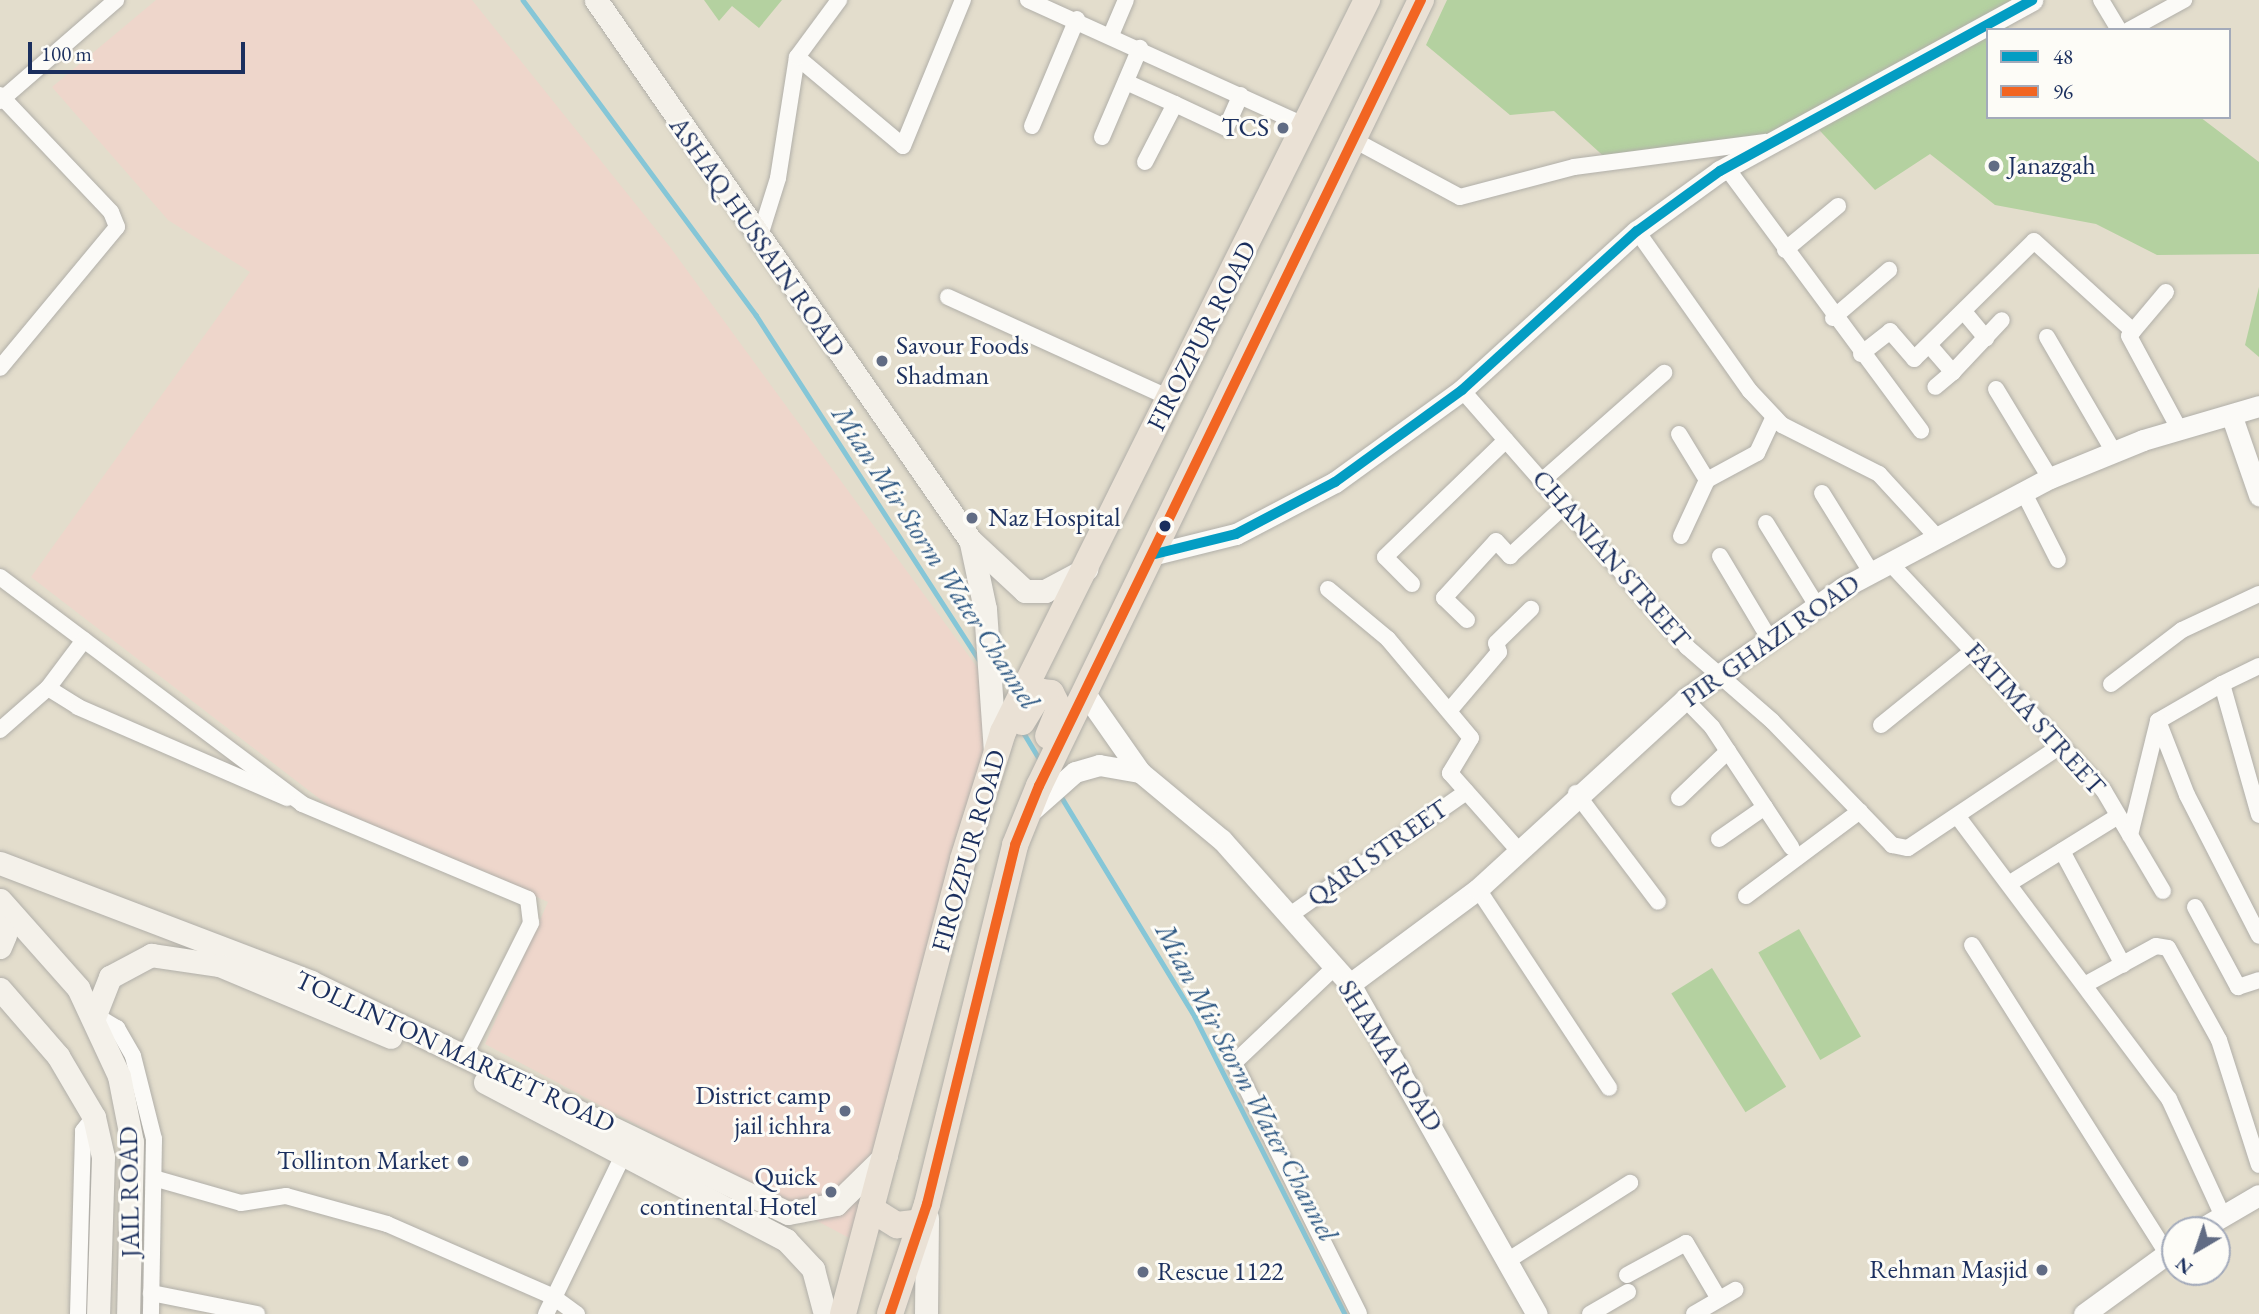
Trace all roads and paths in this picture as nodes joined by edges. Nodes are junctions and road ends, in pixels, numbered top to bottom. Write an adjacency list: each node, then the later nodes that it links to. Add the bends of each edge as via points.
1 (116, 0): 23 (street)
2 (596, 0): 34 (main road, ASHAQ HUSSAIN ROAD)
3 (839, 0): 20 (street)
4 (963, 0): 20 (street, via 903,146)
5 (1028, 0): 14 (street)
6 (1126, 0): 18 (street)
7 (1367, 0): 26 (main road, FIROZPUR ROAD)
8 (1376, 0): 26 (main road, via 1332,92)
9 (1410, 0): 28 (main road, via 1359,104)
10 (1421, 0): 28 (main road, FIROZPUR ROAD)
11 (2032, 0): 29 (street)
12 (2101, 0): 16 (street)
13 (2184, 0): 17 (street)
14 (1046, 3): 15 (street)
15 (1077, 19): 18 (street); 25 (street)
16 (2118, 28)
17 (2133, 28)
18 (1111, 35): 19 (street)
19 (1140, 48): 21 (street); 22 (street)
20 (797, 57): 34 (street, via 778,178)
21 (1126, 82): 24 (street); 27 (street)
22 (1241, 95): 24 (street, via 1226,128); 26 (street)
23 (1, 98): 47 (street, via 111,212 117,226)
24 (1175, 104): 30 (street)
25 (1032, 125)
26 (1308, 127): 53 (main road, FIROZPUR ROAD)
27 (1102, 137)
28 (1354, 140): 29 (street, via 1460,197 1574,167); 73 (main road, FIROZPUR ROAD)
29 (1765, 142): 31 (street)
30 (1145, 162)
31 (1726, 167): 33 (street); 35 (street)
32 (1838, 206): 35 (street)
33 (1637, 231): 52 (street); 55 (street)
34 (758, 242): 72 (main road, ASHAQ HUSSAIN ROAD)
35 (1785, 250): 40 (street)
36 (1889, 270): 40 (street)
37 (2166, 292): 42 (street)
38 (948, 296): 53 (street)
39 (1965, 313): 42 (street, via 2034,240); 44 (street); 45 (street)
40 (1833, 318): 46 (street)
41 (2002, 320): 44 (street)
42 (2133, 331): 57 (street, via 2129,336)
43 (2047, 337): 61 (street)
44 (1986, 338): 48 (street)
45 (1930, 346): 46 (street, via 1913,359 1890,331); 48 (street)
46 (1861, 354): 58 (street)
47 (0, 368)
48 (1953, 372): 50 (street)
49 (1664, 373): 63 (street)
50 (1935, 387)
51 (1996, 389): 62 (street)
52 (1462, 390): 60 (street, CHANIAN STREET); 73 (street, via 1298,503 1236,534)
53 (1170, 398): 77 (main road, FIROZPUR ROAD)
54 (2259, 406): 56 (street, PIR GHAZI ROAD)
55 (1774, 416): 64 (street, via 1757,453); 71 (street, via 1879,474)
56 (2232, 416): 57 (street, PIR GHAZI ROAD); 67 (street)
57 (2179, 429): 61 (street, PIR GHAZI ROAD)
58 (1921, 430)
59 (1679, 434): 64 (street)
60 (1506, 440): 63 (street, CHANIAN STREET); 79 (street, via 1385,557)
61 (2114, 452): 62 (street, PIR GHAZI ROAD)
62 (2050, 478): 66 (street, PIR GHAZI ROAD)
63 (1543, 480): 68 (street, CHANIAN STREET)
64 (1707, 480): 70 (street)
65 (1822, 493): 76 (street, FATIMA STREET)
66 (2024, 493): 71 (street, PIR GHAZI ROAD); 75 (street)
67 (2259, 495)
68 (1564, 505): 84 (street, via 1510,556 1496,541 1444,598); 89 (street, CHANIAN STREET)
69 (1766, 523): 82 (street)
70 (1681, 536)
71 (1936, 536): 76 (street, PIR GHAZI ROAD)
72 (970, 540): 77 (main road, ASHAQ HUSSAIN ROAD, via 1025,591 1045,591); 99 (main road, ASHAQ HUSSAIN ROAD)
73 (1155, 554): 93 (main road, FIROZPUR ROAD)
74 (1720, 556): 86 (street)
75 (2057, 560)
76 (1880, 567): 82 (street, PIR GHAZI ROAD); 87 (street, FATIMA STREET)
77 (1086, 569): 99 (main road, FIROZPUR ROAD)
78 (0, 577): 85 (street)
79 (1412, 584)
80 (1328, 589): 95 (street, via 1388,639)
81 (2259, 594): 90 (street, via 2182,630)
82 (1817, 606): 86 (street, PIR GHAZI ROAD)
83 (1531, 609): 95 (street, via 1496,643 1499,652)
84 (1467, 620)
85 (83, 640): 92 (street); 108 (street)
86 (1770, 640): 89 (street, PIR GHAZI ROAD)
87 (1973, 650): 97 (street); 100 (street, FATIMA STREET)
88 (2259, 666): 91 (street)
89 (1717, 675): 94 (street, PIR GHAZI ROAD); 110 (street, CHANIAN STREET)
90 (2111, 684)
91 (2222, 684): 96 (street); 111 (street)
92 (48, 688): 98 (street); 108 (street, via 78,707)
93 (1084, 692): 102 (street, SHAMA ROAD); 103 (main road, FIROZPUR ROAD)
94 (1685, 699): 101 (street); 106 (street, PIR GHAZI ROAD)
95 (1449, 710): 105 (street, via 1472,741 1450,771)
96 (2158, 721): 114 (street); 130 (street, via 2187,795)
97 (1881, 725)
98 (0, 730)
99 (1001, 730): 104 (main road, FIROZPUR ROAD)
100 (2062, 745): 112 (street, FATIMA STREET); 113 (street, CHANIAN STREET)
101 (1728, 751): 107 (street); 109 (street)
102 (1140, 772): 103 (street, SHAMA ROAD, via 1099,765); 128 (street, SHAMA ROAD, via 1222,840)
103 (1050, 780): 116 (main road, FIROZPUR ROAD)
104 (985, 783): 116 (main road, via 1036,698 1051,693 1059,709 1027,784); 144 (main road, FIROZPUR ROAD)
105 (1466, 792): 119 (street); 128 (street, QARI STREET)
106 (1576, 793): 119 (street, PIR GHAZI ROAD); 126 (street)
107 (1679, 798)
108 (302, 804): 140 (street, via 528,899 531,923)
109 (1765, 807): 115 (street); 117 (street)
110 (1860, 811): 113 (street, CHANIAN STREET, via 1892,845 1908,848); 124 (street)
111 (2259, 815)
112 (2118, 816): 114 (street, FATIMA STREET); 118 (street)
113 (1958, 817): 121 (street)
114 (2130, 835): 123 (street, FATIMA STREET)
115 (1719, 839)
116 (1015, 845): 151 (main road, FIROZPUR ROAD)
117 (1791, 847)
118 (2062, 850): 121 (street); 133 (street)
119 (1520, 852): 122 (street, PIR GHAZI ROAD)
120 (0, 863): 140 (main road, TOLLINTON MARKET ROAD, via 311,982)
121 (2010, 883): 136 (street)
122 (1478, 889): 137 (street, PIR GHAZI ROAD); 141 (street)
123 (2163, 891)
124 (1746, 896)
125 (0, 900): 139 (main road, JAIL ROAD, via 46,948)
126 (1658, 902)
127 (2195, 907): 135 (street, via 2238,987)
128 (1290, 915): 134 (street, SHAMA ROAD)
129 (0, 927): 132 (main road, via 5,935)
130 (2259, 936)
131 (1972, 945): 154 (street)
132 (0, 947)
133 (2123, 965): 136 (street); 145 (street, via 2156,946 2168,947 2219,1040)
134 (1334, 968): 137 (street, SHAMA ROAD); 176 (street, via 1234,1063)
135 (2259, 980)
136 (2088, 983): 152 (street, via 2169,1099)
137 (1350, 984): 156 (street, SHAMA ROAD)
138 (0, 989): 142 (main road, JAIL ROAD, via 58,1056)
139 (95, 1015): 143 (main road, TOLLINTON MARKET ROAD, via 110,977 134,960 151,956 219,965 383,1033); 147 (street, via 117,1028 133,1056 154,1139); 165 (main road, JAIL ROAD, via 119,1076 132,1142)
140 (465, 1055): 146 (main road, TOLLINTON MARKET ROAD)
141 (1609, 1088)
142 (94, 1117): 163 (street, via 83,1131); 164 (main road, JAIL ROAD, via 103,1157)
143 (625, 1151): 146 (main road, TOLLINTON MARKET ROAD); 161 (street)
144 (887, 1154): 146 (main road, TOLLINTON MARKET ROAD, via 847,1197 799,1215); 150 (main road, FIROZPUR ROAD)
145 (2259, 1165)
146 (688, 1173): 170 (main road, TOLLINTON MARKET ROAD, via 801,1253 822,1287)
147 (157, 1179): 160 (street); 161 (street, via 241,1203 286,1196 387,1224)
148 (1630, 1183): 156 (street)
149 (2259, 1195): 152 (street)
150 (872, 1209): 151 (main road, via 897,1225); 171 (main road, FIROZPUR ROAD)
151 (924, 1213): 174 (main road, FIROZPUR ROAD); 175 (main road)
152 (2222, 1214): 153 (street)
153 (2219, 1216)
154 (2161, 1236)
155 (2161, 1258): 180 (street)
156 (1507, 1261): 177 (street, SHAMA ROAD)
157 (1628, 1275): 162 (street, via 1686,1243)
158 (1735, 1290): 162 (street)
159 (1628, 1292): 178 (street)
160 (152, 1293): 166 (street); 167 (street)
161 (552, 1296): 168 (street); 169 (street)
162 (1719, 1299): 179 (street)
163 (78, 1314)
164 (97, 1314)
165 (128, 1314)
166 (150, 1314)
167 (257, 1314)
168 (547, 1314)
169 (577, 1314)
170 (825, 1314)
171 (844, 1314)
172 (850, 1314): 173 (main road, via 867,1290 883,1299)
173 (881, 1314)
174 (890, 1314)
175 (926, 1314)
176 (1359, 1314)
177 (1537, 1314)
178 (1590, 1314)
179 (1695, 1314)
180 (2084, 1314)

